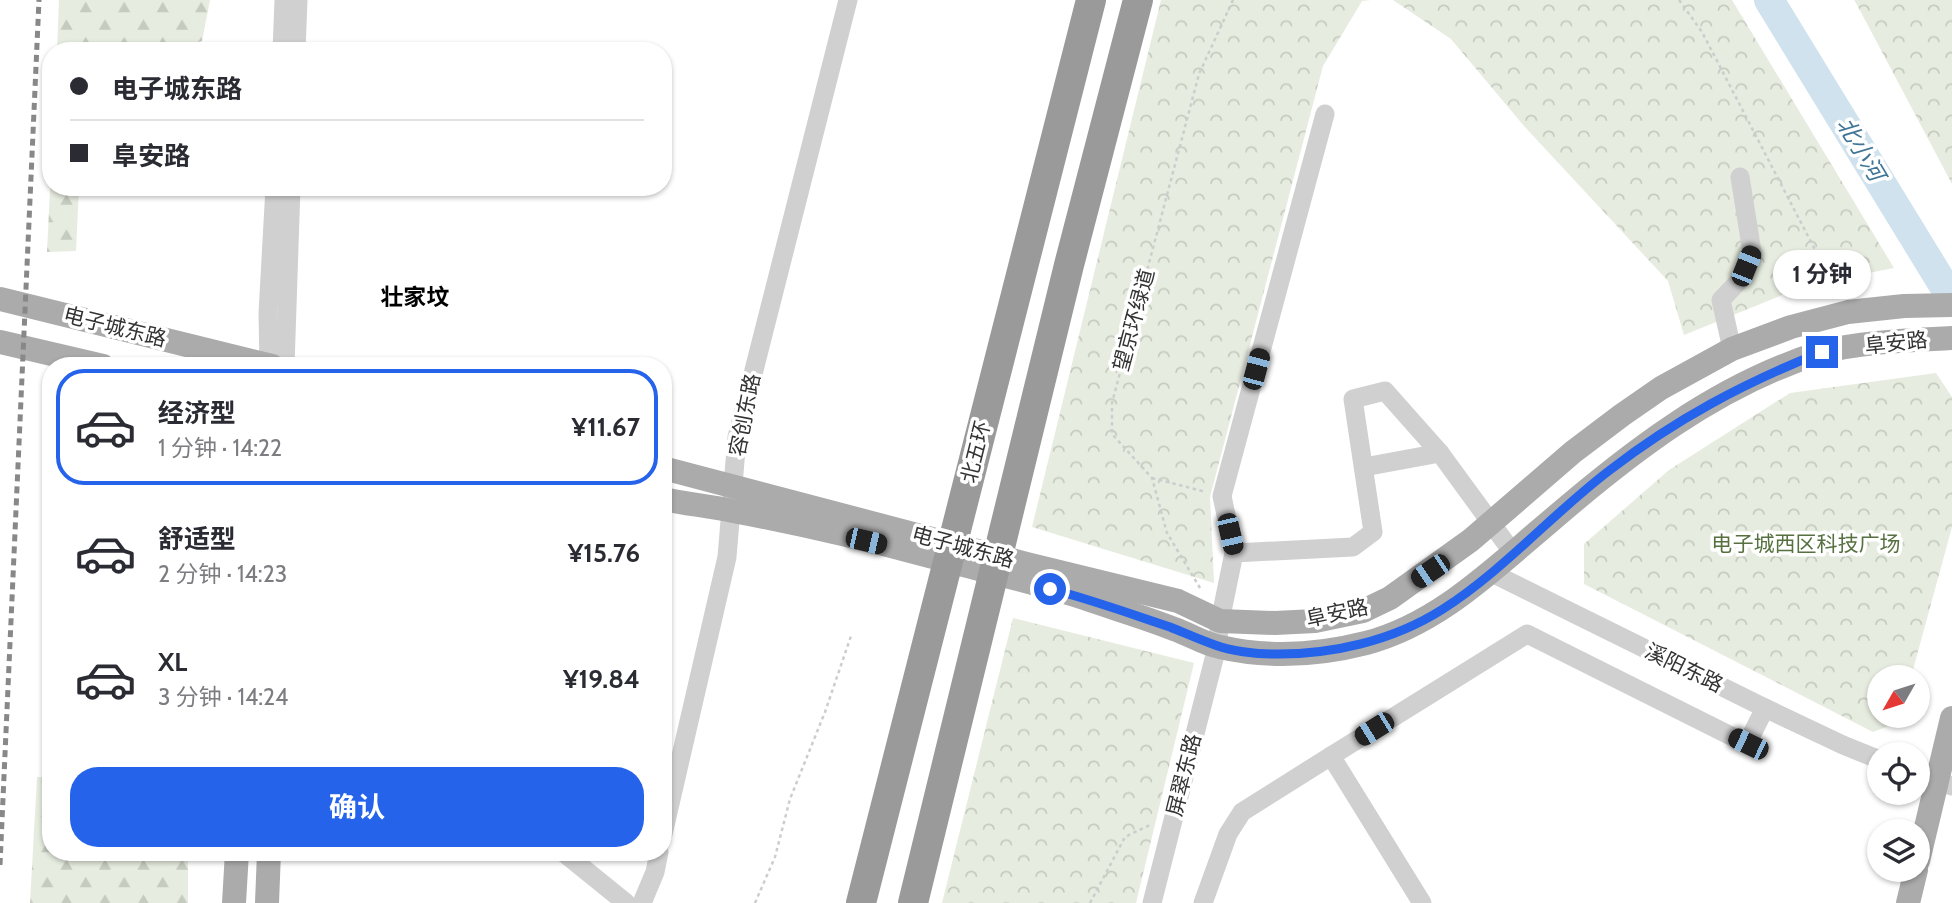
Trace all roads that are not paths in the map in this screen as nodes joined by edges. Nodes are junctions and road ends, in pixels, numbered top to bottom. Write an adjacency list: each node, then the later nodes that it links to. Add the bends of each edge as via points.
1 (284, 0): 6 (street)
2 (298, 0): 7 (street)
3 (848, 0): 25 (street, 容创东路, via 737,437)
4 (1091, 0): 48 (highway, 北五环)
5 (1138, 0): 49 (highway)
6 (282, 42)
7 (296, 42)
8 (1325, 114): 28 (street, via 1222,496)
9 (1740, 177): 16 (street, via 1752,252 1740,279 1721,300)
10 (274, 196): 19 (street, via 268,313)
11 (290, 196): 20 (street)
12 (0, 299): 18 (main road, 电子城东路)
13 (1952, 304): 16 (main road, 阜安路, via 1848,312)
14 (1952, 338): 27 (main road, 阜安路, via 1822,352 1766,374 1656,436)
15 (0, 342): 17 (main road, 电子城东路)
16 (1732, 349): 26 (main road, 阜安路, via 1622,415)
17 (64, 357)
18 (241, 357)
19 (273, 357)
20 (275, 357)
21 (1440, 453): 22 (street); 22 (street, via 1385,390 1353,399); 26 (street)
22 (1364, 467): 28 (street, via 1373,532 1353,547)
23 (672, 472): 25 (main road, 电子城东路)
24 (672, 499): 25 (main road, 电子城东路)
25 (732, 499): 30 (main road, 电子城东路, via 1178,601); 31 (main road, 电子城东路, via 1076,596); 37 (street, 容创东路, via 727,557)
26 (1491, 522): 27 (street); 30 (main road, 阜安路, via 1430,571 1363,611 1315,621)
27 (1513, 552): 29 (main road, 阜安路)
28 (1234, 553): 30 (street, 屏翠东路)
29 (1490, 572): 31 (main road, 阜安路, via 1444,608 1368,642 1319,652 1270,654); 32 (street, 溪阳东路)
30 (1220, 621): 31 (street, 屏翠东路)
31 (1217, 647): 50 (street, 屏翠东路)
32 (1765, 708): 34 (street, via 1748,744 1527,634); 35 (street, 溪阳东路)
33 (1952, 718): 36 (main road)
34 (1331, 755): 51 (street, via 1242,813 1228,834); 52 (street)
35 (1867, 755)
36 (1936, 780): 38 (main road)
37 (672, 795)
38 (1927, 819)
39 (236, 861): 44 (main road)
40 (269, 861): 45 (main road)
41 (574, 861): 46 (street)
42 (657, 861): 47 (street)
43 (1913, 882): 53 (main road)
44 (234, 903)
45 (267, 903)
46 (626, 903)
47 (642, 903)
48 (861, 903)
49 (913, 903)
50 (1152, 903)
51 (1203, 903)
52 (1422, 903)
53 (1908, 903)

